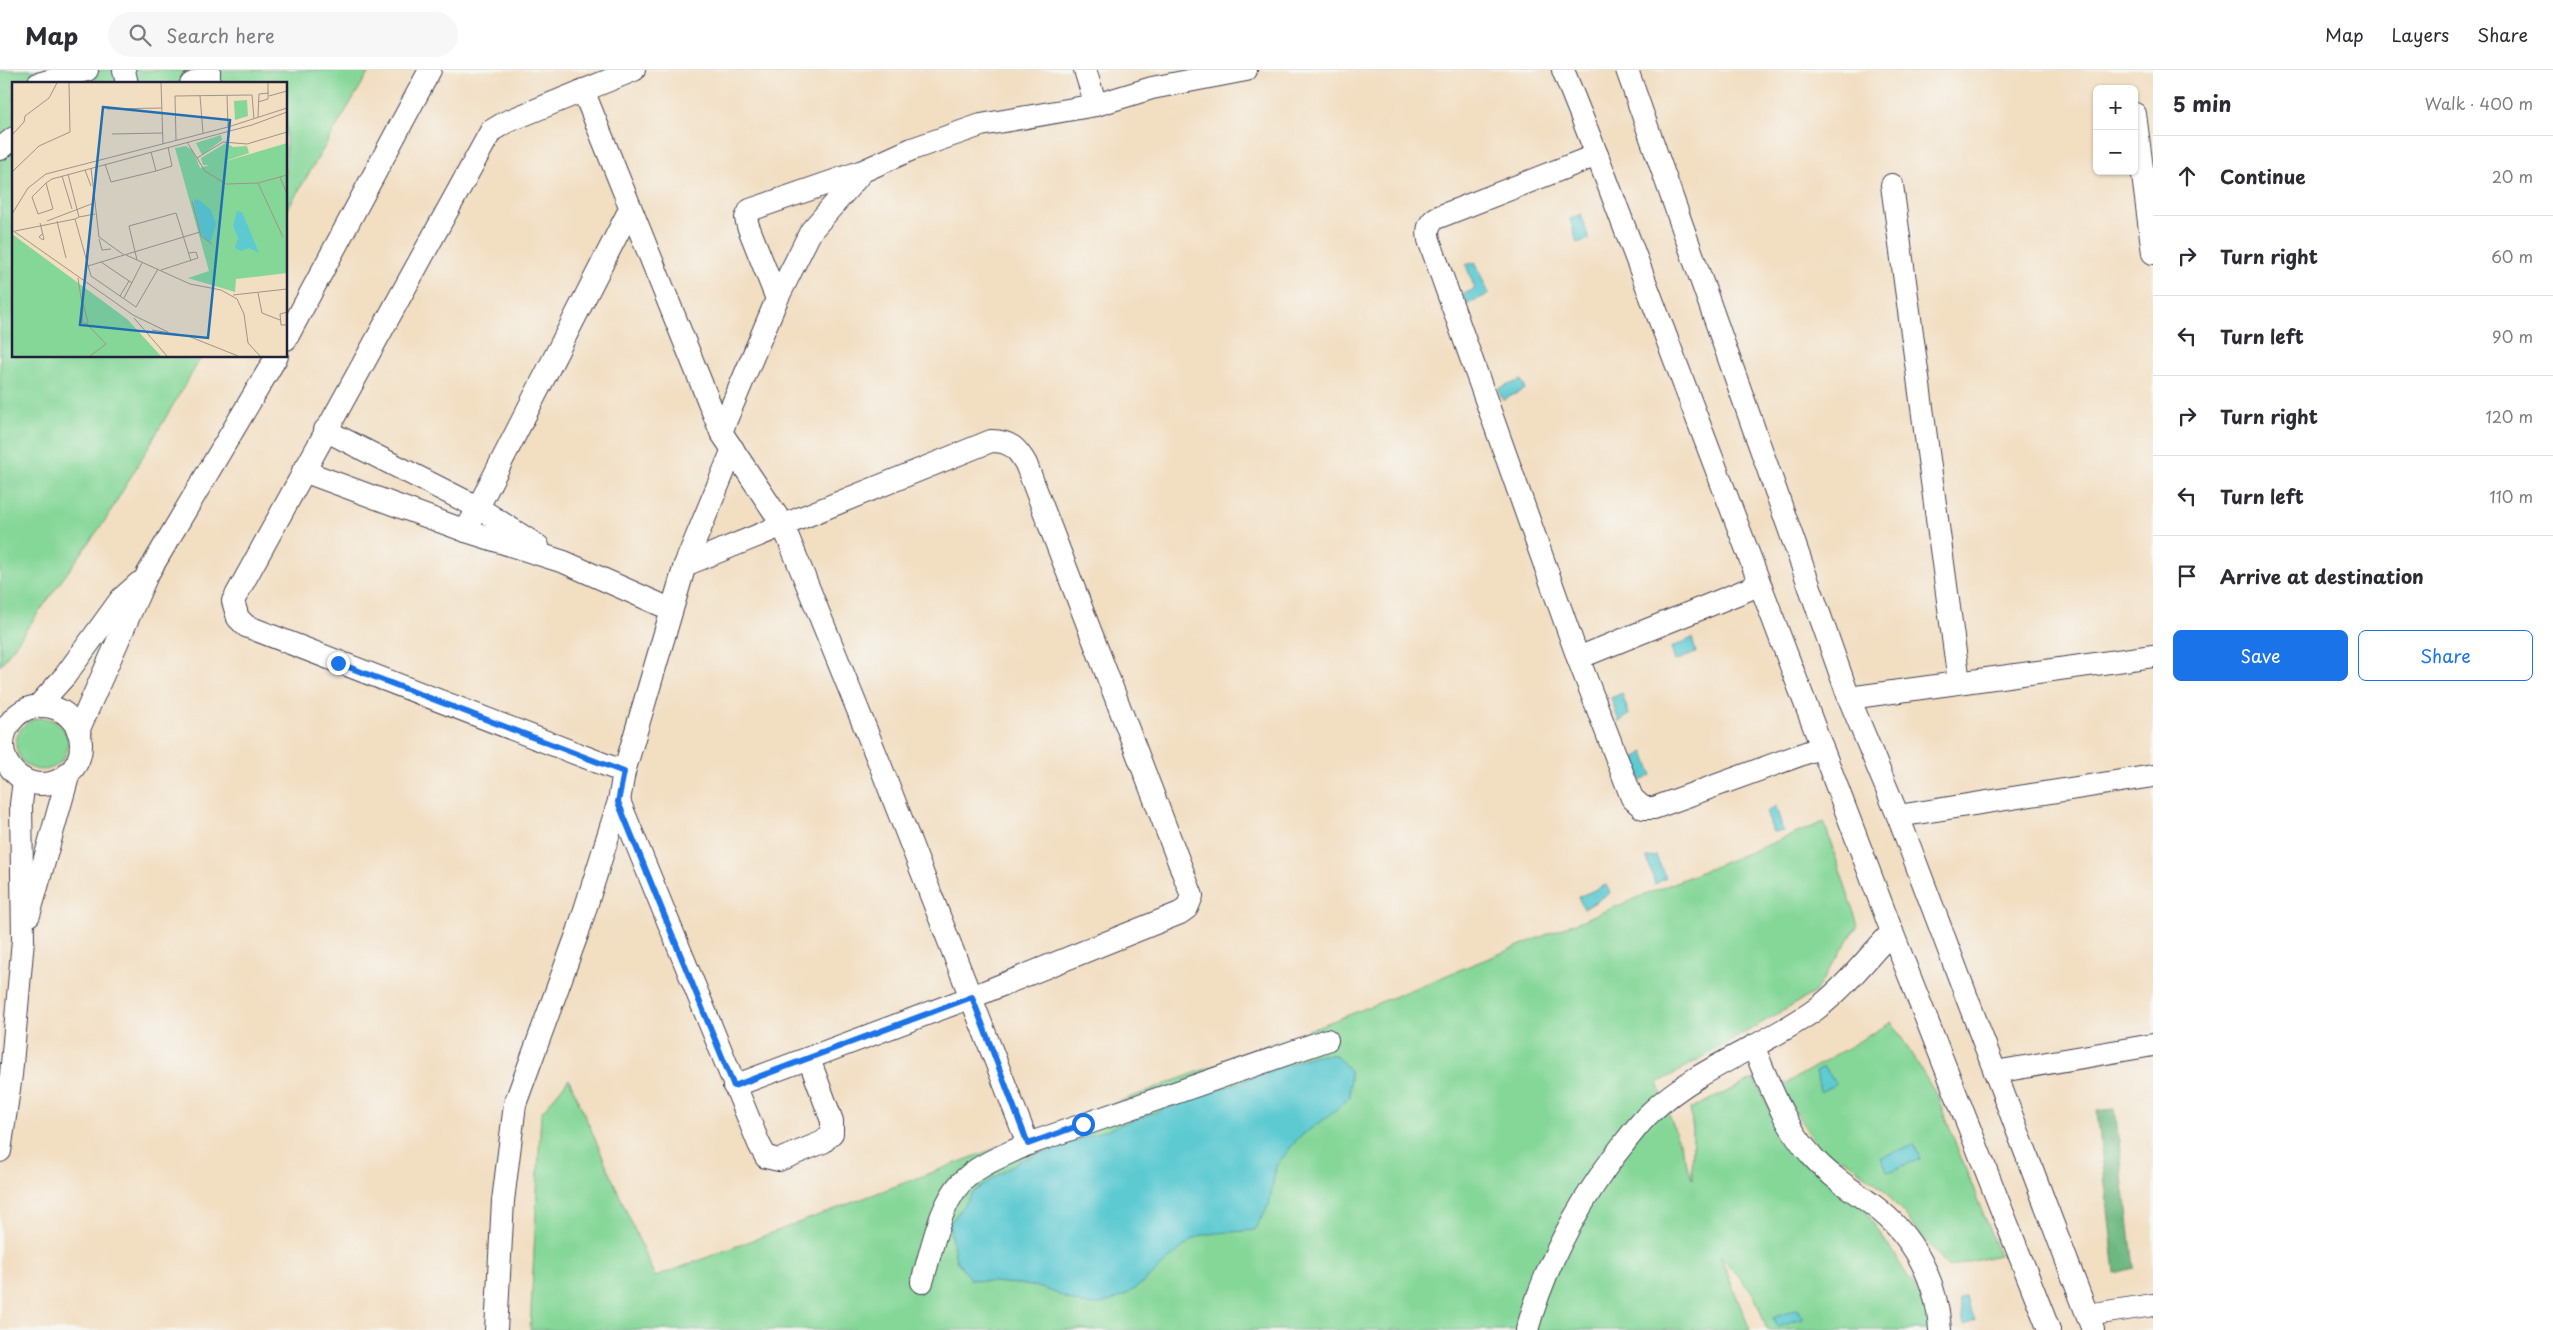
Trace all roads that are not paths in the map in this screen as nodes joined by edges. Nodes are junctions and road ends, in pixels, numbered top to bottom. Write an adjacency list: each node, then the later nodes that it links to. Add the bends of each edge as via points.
1 (87, 70): 10 (street)
2 (211, 70): 11 (street, via 206,78)
3 (430, 70): 23 (street)
4 (634, 70): 12 (street)
5 (1085, 70): 13 (street)
6 (1246, 70): 9 (street)
7 (1563, 70): 17 (street)
8 (1627, 70): 39 (street)
9 (1202, 75): 13 (street)
10 (45, 82)
11 (196, 82)
12 (583, 90): 20 (street); 25 (street, via 491,131)
13 (1096, 105): 18 (street, via 980,125 912,149)
14 (2137, 130): 21 (street)
15 (12, 139): 16 (street)
16 (0, 148)
17 (1597, 155): 34 (street); 37 (street, via 1436,218 1427,230)
18 (863, 171): 22 (street, via 811,231); 22 (street, via 750,210 746,218 748,226)
19 (1892, 185): 38 (street)
20 (630, 209): 26 (street); 28 (street)
21 (2153, 253)
22 (777, 299): 26 (street)
23 (288, 335)
24 (276, 358): 33 (street)
25 (325, 430): 27 (street); 28 (street)
26 (727, 441): 29 (street); 32 (street)
27 (303, 471): 30 (street); 44 (street, via 233,601 238,618 246,626)
28 (477, 507): 30 (street); 31 (street)
29 (783, 524): 32 (street); 52 (street); 52 (street, via 991,441 1011,444 1026,464 1192,896 1187,908 1180,913)
30 (466, 531): 31 (street)
31 (564, 562): 35 (street)
32 (684, 564): 35 (street)
33 (147, 575): 40 (street, via 121,599 65,676); 41 (street)
34 (1759, 585): 37 (street); 43 (street)
35 (670, 609): 44 (street)
36 (2153, 656): 38 (street)
37 (1578, 658): 43 (street, via 1632,798 1643,808 1654,808)
38 (1959, 682): 39 (street)
39 (1849, 698): 49 (street)
40 (37, 707): 41 (street, via 60,711 72,720); 42 (street, via 20,714)
41 (78, 731): 45 (street, via 80,752)
42 (3, 733): 47 (street, via 4,755)
43 (1822, 747): 50 (street)
44 (624, 772): 48 (street)
45 (69, 774): 47 (street, via 46,784); 51 (street)
46 (2153, 776): 49 (street)
47 (14, 780): 51 (street, via 21,804)
48 (618, 802): 58 (street); 64 (street, via 578,932 515,1104 503,1201)
49 (1898, 816): 57 (street)
50 (1892, 932): 55 (street, via 1815,1010); 67 (street)
51 (23, 940): 60 (street, via 11,1075)
52 (972, 997): 56 (street); 59 (street)
53 (1326, 1040): 59 (street)
54 (2153, 1045): 57 (street)
55 (1753, 1046): 65 (street, via 1674,1093 1632,1133 1573,1218 1547,1273); 66 (street, via 1786,1122 1799,1142 1819,1164 1888,1218 1914,1248 1934,1290)
56 (809, 1059): 58 (street); 58 (street, via 832,1121 832,1134 823,1142 779,1160 772,1160 762,1152)
57 (1995, 1072): 63 (street)
58 (734, 1086)
59 (1028, 1144): 61 (street, via 966,1177 948,1199)
60 (0, 1151)
61 (922, 1282)
62 (2153, 1305): 63 (street)
63 (2090, 1322)
64 (496, 1330)
65 (1527, 1330)
66 (1940, 1330)
67 (2049, 1330)

